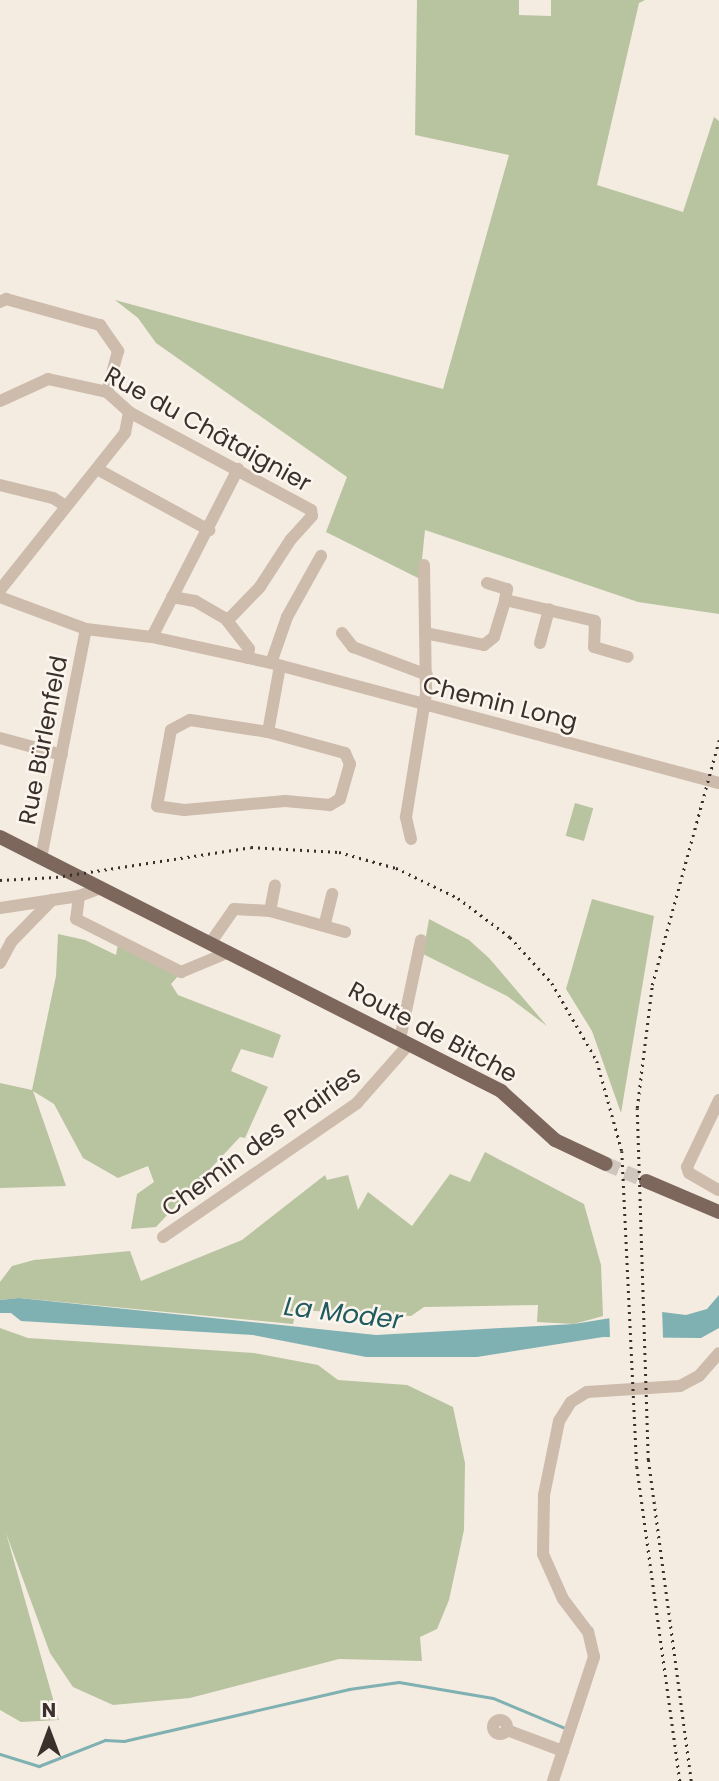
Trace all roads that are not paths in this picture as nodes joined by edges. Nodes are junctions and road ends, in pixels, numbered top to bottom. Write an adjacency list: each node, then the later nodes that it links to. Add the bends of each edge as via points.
1 (0, 302): 2 (street, via 6,299 100,325 118,351)
2 (107, 392): 3 (street, Rue du Châtaignier, via 48,379); 4 (street, Rue du Châtaignier)
3 (0, 401)
4 (129, 412): 5 (street, via 125,433); 6 (street, Rue du Châtaignier)
5 (97, 469): 8 (street); 9 (street)
6 (238, 469): 9 (street); 17 (street, Rue du Châtaignier, via 306,506 312,516 290,538 260,587)
7 (0, 485): 8 (street, via 53,498)
8 (66, 506): 14 (street)
9 (209, 530): 13 (street)
10 (321, 556): 25 (street, via 287,617)
11 (424, 565): 19 (street)
12 (487, 583): 15 (street, via 507,589)
13 (172, 597): 17 (street, via 203,604); 21 (street)
14 (1, 598): 18 (street, Chemin Long)
15 (505, 600): 16 (street); 19 (street, via 494,637 484,645)
16 (549, 609): 22 (street); 23 (street, via 595,621 594,647)
17 (227, 621): 24 (street, via 249,649)
18 (86, 629): 21 (street, Chemin Long); 30 (street, Rue Bürlenfeld)
19 (425, 633): 26 (street)
20 (342, 634): 26 (street, via 354,647)
21 (152, 637): 24 (street, Chemin Long)
22 (540, 643)
23 (628, 657)
24 (247, 658): 25 (street, Chemin Long)
25 (276, 665): 27 (street, Chemin Long); 28 (street)
26 (427, 675): 27 (street)
27 (425, 705): 31 (street, Chemin Long); 33 (street, via 406,817)
28 (268, 732): 28 (street, via 190,720 171,730 157,806 184,810 285,801 331,805 340,799 350,764 345,753)
29 (0, 738): 30 (street)
30 (62, 755): 34 (street, Rue Bürlenfeld)
31 (719, 783)
32 (0, 837): 34 (main road, Route de Bitche)
33 (411, 839)
34 (41, 858): 36 (main road, Route de Bitche)
35 (275, 886): 41 (street)
36 (102, 888): 38 (street); 45 (main road, Route de Bitche)
37 (332, 894): 42 (street)
38 (79, 896): 39 (street); 46 (street, via 75,919 181,972)
39 (52, 900): 40 (street); 47 (street, via 11,942)
40 (0, 908)
41 (270, 911): 42 (street); 45 (street, via 234,909)
42 (325, 923): 43 (street)
43 (345, 932)
44 (421, 940): 48 (street)
45 (211, 942): 46 (main road, Route de Bitche)
46 (229, 953): 48 (main road, Route de Bitche)
47 (0, 963)
48 (404, 1042): 50 (main road, Route de Bitche, via 501,1091 555,1140); 54 (street, Chemin des Prairies, via 357,1102)
49 (719, 1100): 52 (street, via 695,1146 689,1173)
50 (606, 1164)
51 (646, 1181): 53 (main road)
52 (719, 1190)
53 (719, 1212)
54 (163, 1237)
55 (719, 1353): 57 (street, via 699,1376 680,1386 587,1392 571,1402 559,1421 544,1495 543,1554 563,1599 588,1632 594,1657)
56 (507, 1730): 57 (street)
57 (563, 1751): 58 (street)
58 (553, 1781)

